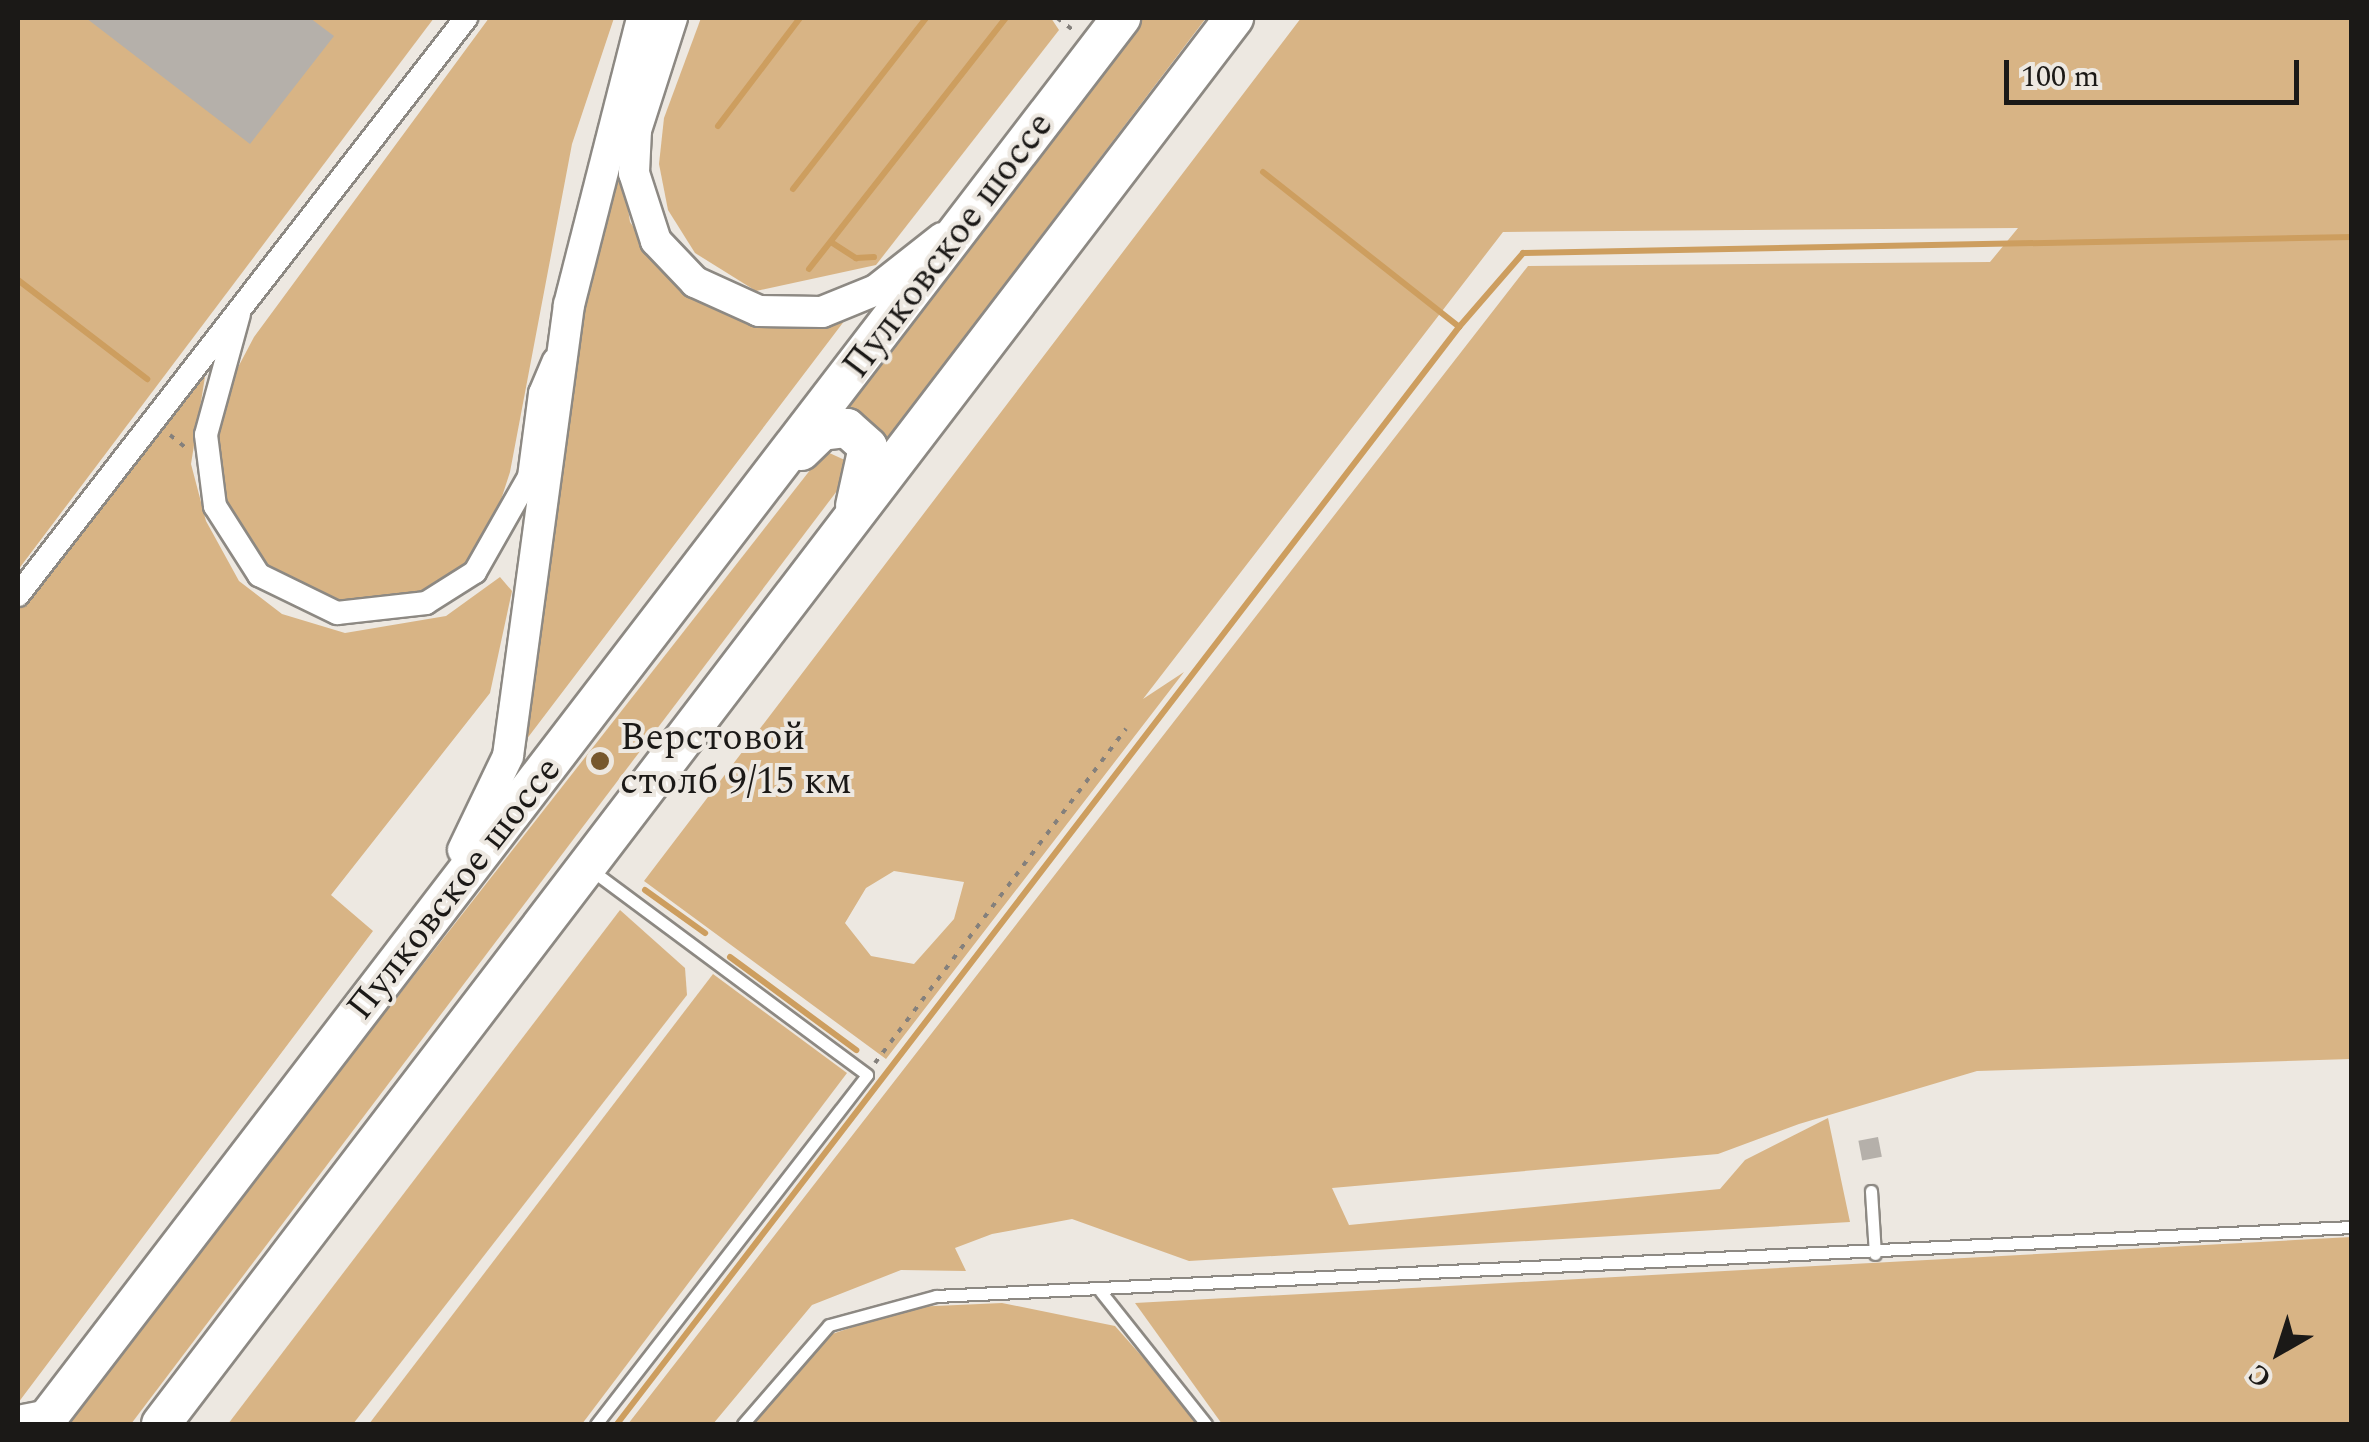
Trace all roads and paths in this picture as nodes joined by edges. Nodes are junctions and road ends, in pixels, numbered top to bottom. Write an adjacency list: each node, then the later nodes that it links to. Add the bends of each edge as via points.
1 (466, 18): 9 (street)
2 (642, 18): 10 (main road, via 595,174)
3 (672, 18): 8 (main road, via 636,130 636,190 656,241 714,295 759,311 822,312 876,290)
4 (1057, 18): 7 (path)
5 (1121, 18): 8 (highway, Пулковское шоссе)
6 (1234, 18): 12 (highway)
7 (1074, 31)
8 (972, 214): 11 (highway, Пулковское шоссе)
9 (239, 314): 10 (street, via 206,435 215,506 259,574 336,613 426,604 499,544 529,477 540,393); 13 (street)
10 (564, 336): 16 (main road, via 508,756)
11 (774, 477): 12 (highway, via 822,430 847,428 868,447 868,476); 16 (highway, Пулковское шоссе)
12 (838, 543): 15 (highway)
13 (18, 593)
14 (1126, 730): 17 (path)
15 (590, 870): 17 (lane); 24 (highway)
16 (432, 918): 23 (highway, Пулковское шоссе)
17 (866, 1074): 25 (lane)
18 (1871, 1192): 20 (lane)
19 (2352, 1227): 20 (lane)
20 (1874, 1254): 21 (lane)
21 (1101, 1292): 26 (lane, via 936,1296 852,1315 808,1342); 27 (lane)
22 (18, 1417): 23 (street)
23 (49, 1417)
24 (161, 1424)
25 (596, 1424)
26 (743, 1424)
27 (1206, 1424)

